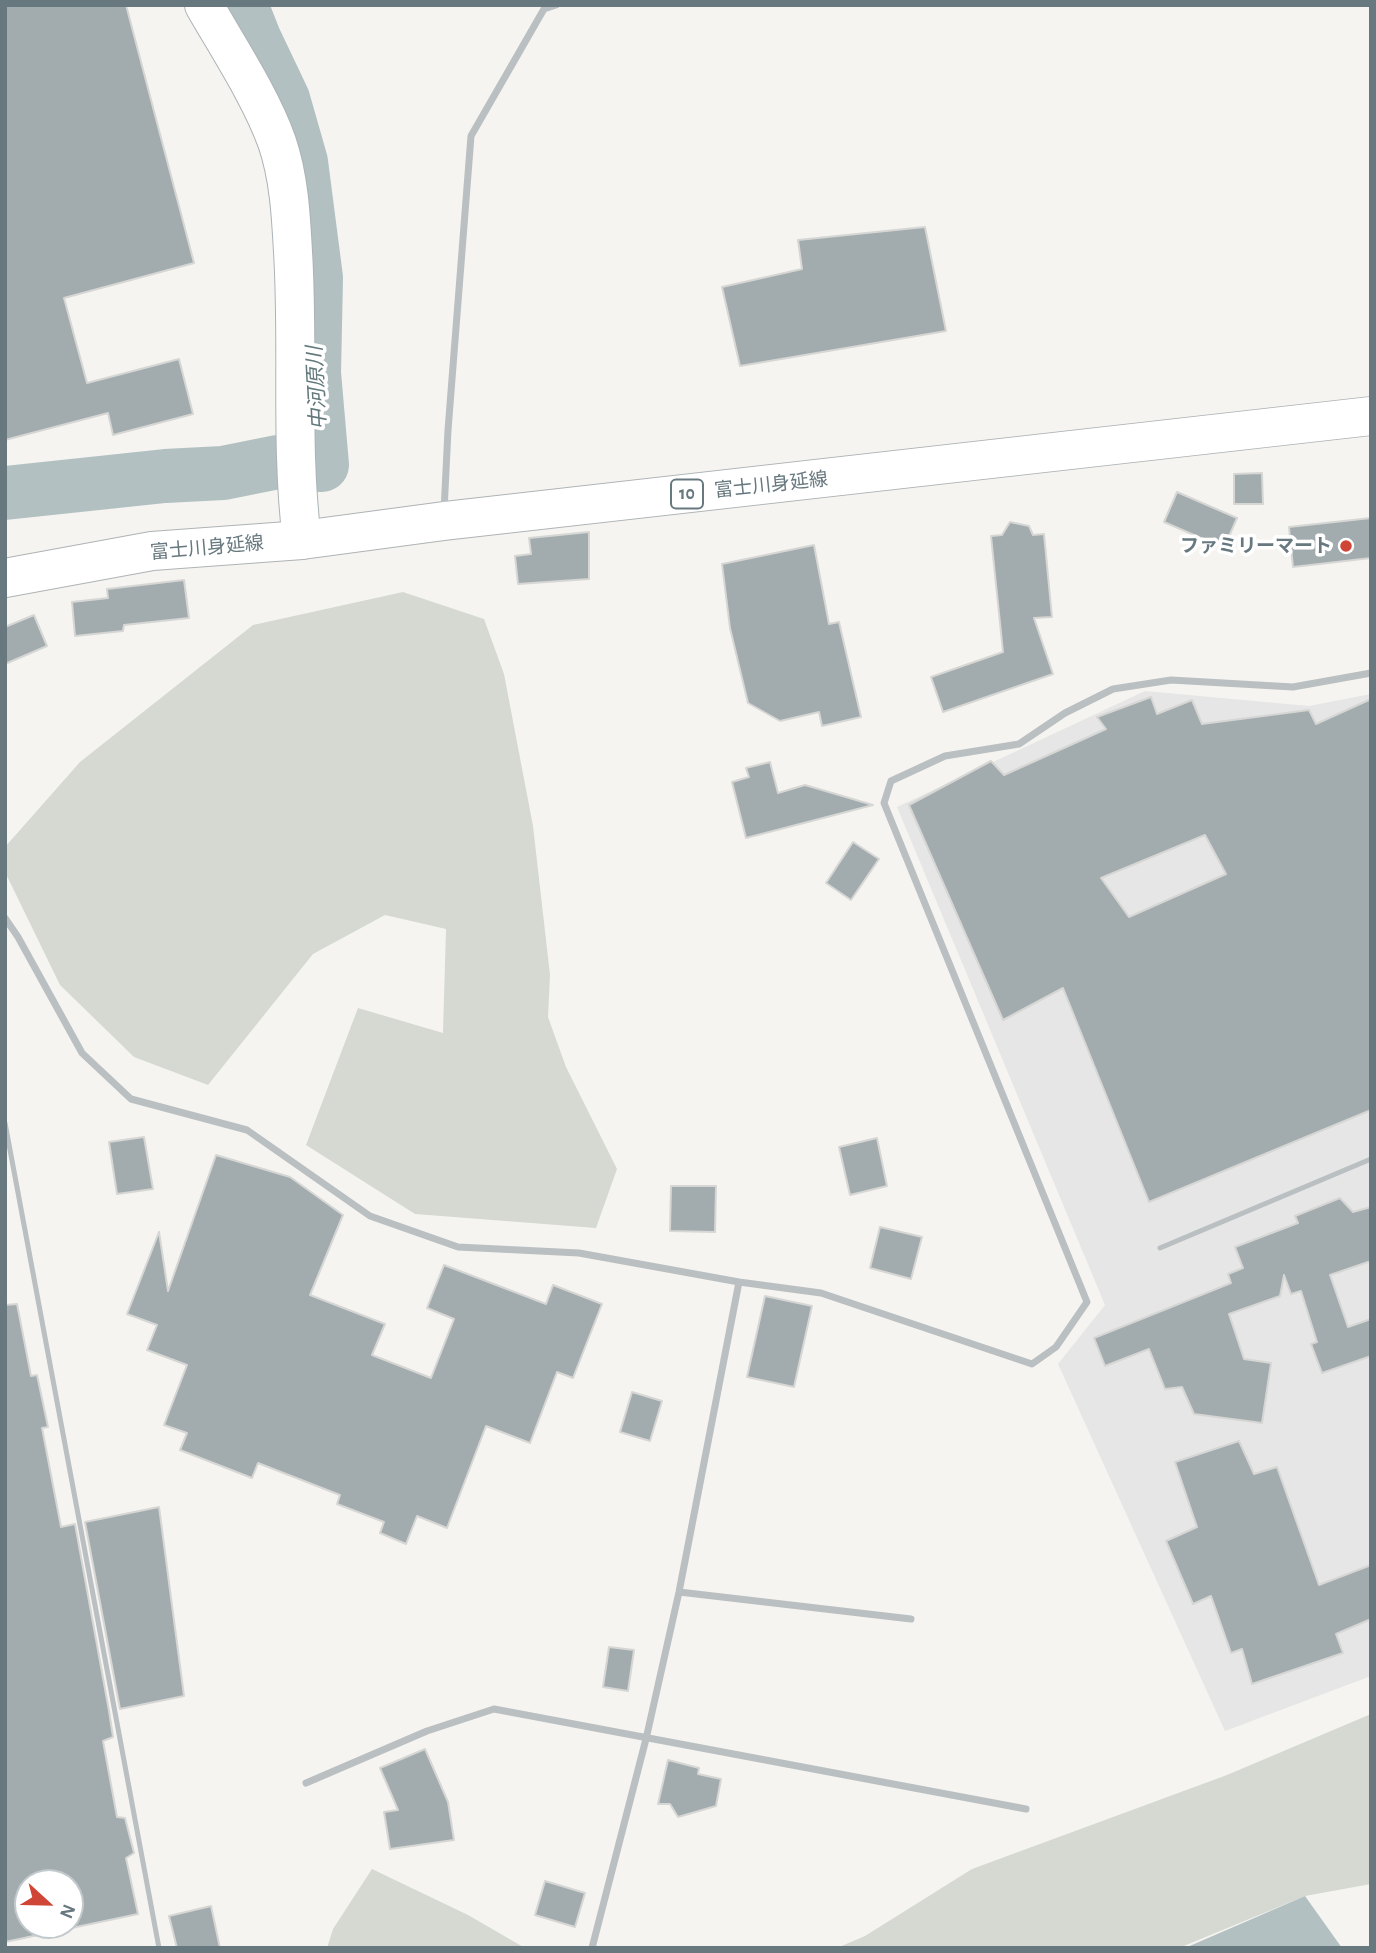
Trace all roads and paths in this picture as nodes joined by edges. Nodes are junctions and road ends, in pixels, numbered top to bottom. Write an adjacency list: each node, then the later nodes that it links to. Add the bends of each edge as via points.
1 (204, 5): 5 (main road, via 277,142 290,200 296,287 294,452)
2 (556, 5): 4 (street, via 544,9 471,136)
3 (1371, 416): 4 (main road, 富士川身延線 / 10)
4 (444, 507): 5 (main road, 富士川身延線 / 10)
5 (300, 524): 6 (main road, 富士川身延線 / 10)
6 (5, 579)
7 (1371, 673): 12 (street, via 1293,687 1171,680 1113,689 1018,744 945,756 891,781 884,803 1087,1302 1056,1348 1032,1364 821,1293)
8 (5, 918): 12 (street, via 82,1053 131,1099 247,1130 370,1216 458,1247 579,1253)
9 (5, 1123): 18 (lane)
10 (1371, 1159): 11 (lane)
11 (1160, 1248)
12 (739, 1282): 13 (street)
13 (678, 1592): 14 (street); 15 (street)
14 (911, 1619)
15 (646, 1739): 16 (street, via 494,1709 427,1731); 17 (street); 19 (street)
16 (306, 1783)
17 (1026, 1810)
18 (159, 1948)
19 (592, 1948)

